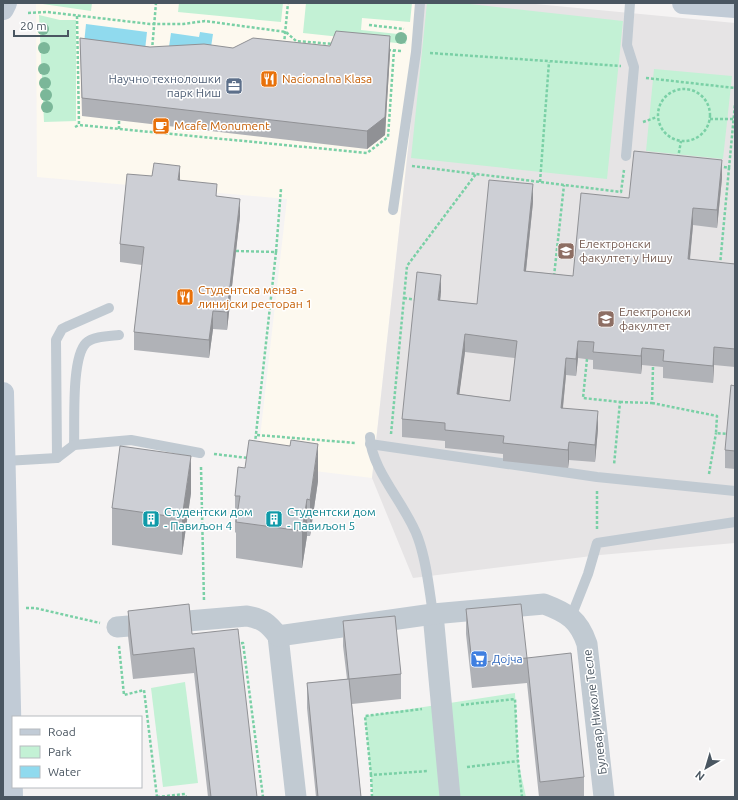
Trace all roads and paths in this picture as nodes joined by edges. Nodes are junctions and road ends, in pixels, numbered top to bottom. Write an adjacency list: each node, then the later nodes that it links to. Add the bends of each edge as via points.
1 (6, 3): 8 (main road)
2 (156, 3): 11 (path)
3 (288, 3): 14 (path)
4 (420, 3): 39 (lane, via 416,52)
5 (630, 3): 23 (lane, via 627,45)
6 (683, 3): 7 (main road)
7 (735, 7)
8 (3, 9)
9 (28, 13): 10 (path, via 47,12)
10 (77, 16): 11 (path); 31 (path)
11 (155, 24): 14 (path, via 206,21); 19 (path)
12 (369, 25): 13 (path)
13 (405, 30)
14 (286, 32): 15 (path); 16 (path, via 296,41)
15 (284, 45)
16 (341, 45)
17 (386, 50): 18 (path)
18 (394, 50): 20 (path); 36 (path, via 388,137 367,153)
19 (152, 51)
20 (407, 52)
21 (427, 53): 22 (path)
22 (550, 62): 23 (path); 43 (path)
23 (633, 72): 24 (path); 37 (lane)
24 (687, 83): 25 (path); 26 (path)
25 (735, 88)
26 (687, 89): 28 (path, via 701,94 706,100 710,108); 35 (path, via 676,89 668,94 658,108 657,117 665,134)
27 (735, 104): 29 (path)
28 (710, 119): 29 (path); 35 (path, via 698,138)
29 (733, 119): 41 (path)
30 (120, 120): 33 (path)
31 (79, 125): 32 (path); 33 (path)
32 (75, 127)
33 (119, 129): 36 (path)
34 (275, 138): 36 (path)
35 (682, 141): 38 (path)
36 (275, 145)
37 (626, 156): 46 (path)
38 (677, 162)
39 (400, 165): 42 (path); 48 (lane)
40 (714, 166): 41 (path)
41 (729, 168): 51 (path)
42 (476, 174): 43 (path); 53 (path, via 407,266)
43 (540, 182): 44 (path)
44 (564, 185): 46 (path); 52 (path)
45 (281, 189): 50 (path)
46 (621, 192): 47 (path)
47 (620, 200)
48 (393, 210)
49 (236, 251): 50 (path)
50 (276, 252): 65 (path)
51 (720, 267)
52 (553, 284)
53 (404, 298): 54 (path); 62 (path)
54 (424, 301)
55 (109, 308): 70 (lane, via 62,329 56,340)
56 (118, 335): 67 (lane, via 87,342 79,354 75,385)
57 (587, 359): 60 (path, via 583,398)
58 (653, 367): 61 (path)
59 (3, 393): 72 (main road)
60 (620, 402): 61 (path); 74 (path)
61 (652, 403): 63 (path, via 717,416)
62 (392, 431)
63 (716, 433): 64 (path); 75 (path)
64 (728, 434)
65 (257, 435): 66 (path); 68 (path)
66 (370, 440): 73 (lane); 80 (lane, via 374,457 418,538 426,564)
67 (74, 445): 69 (lane, via 131,440); 70 (lane)
68 (254, 447)
69 (200, 453): 71 (path); 82 (path)
70 (57, 458): 72 (lane)
71 (251, 459)
72 (5, 461): 79 (main road)
73 (597, 477): 74 (lane); 78 (path)
74 (612, 478): 75 (lane)
75 (708, 488): 76 (lane)
76 (735, 490)
77 (735, 522): 78 (lane)
78 (597, 543): 81 (lane)
79 (8, 608): 83 (path, via 35,608); 87 (main road)
80 (433, 614): 81 (street, Булевар Николе Тесле, via 544,604); 84 (street, Булевар Николе Тесле); 86 (street)
81 (571, 617): 95 (street, Булевар Николе Тесле, via 582,630 587,644)
82 (204, 619): 83 (street); 84 (street, via 248,616 261,618)
83 (117, 627): 88 (path, via 124,695 144,690)
84 (278, 636): 91 (street)
85 (229, 644): 90 (path, via 243,643)
86 (447, 769): 92 (path, via 371,775); 93 (street); 94 (path, via 518,761)
87 (12, 797)
88 (157, 797): 89 (path, via 185,794)
89 (186, 797)
90 (263, 797)
91 (296, 797)
92 (372, 797)
93 (450, 797)
94 (522, 797)
95 (604, 797)

